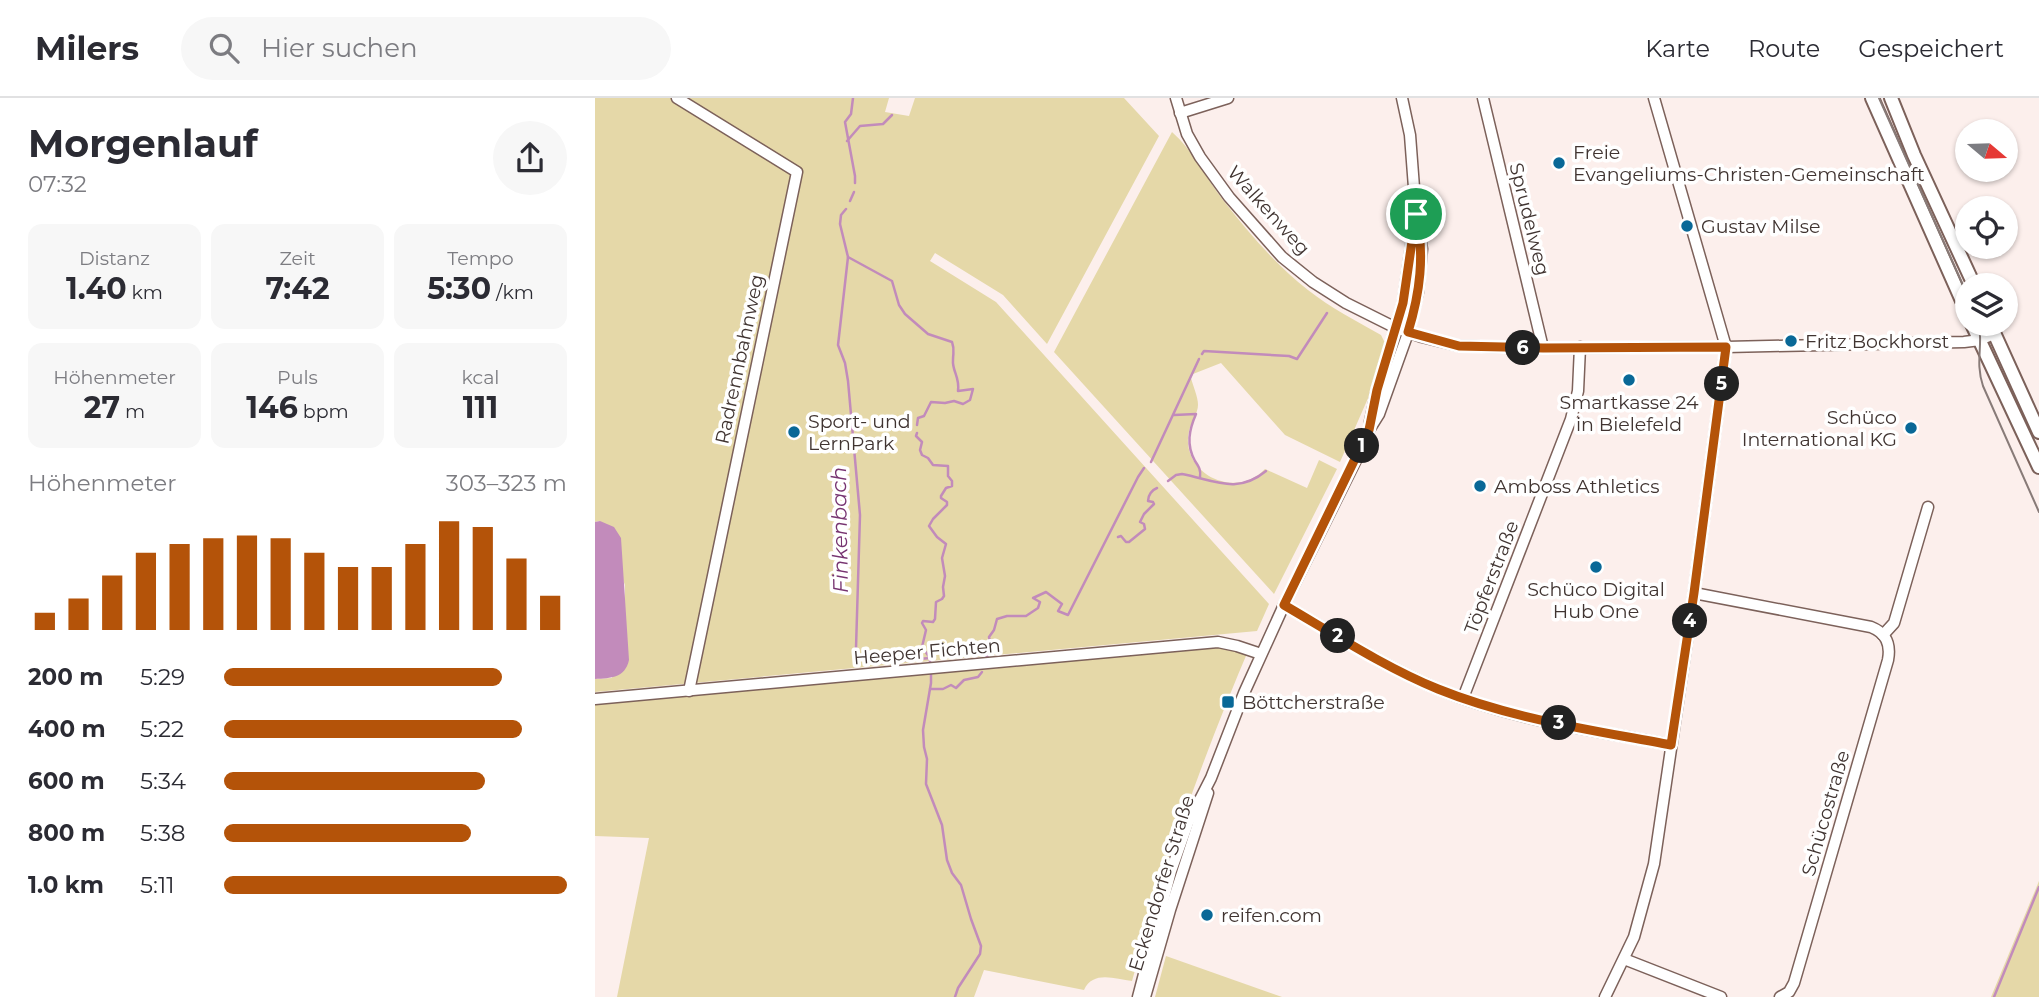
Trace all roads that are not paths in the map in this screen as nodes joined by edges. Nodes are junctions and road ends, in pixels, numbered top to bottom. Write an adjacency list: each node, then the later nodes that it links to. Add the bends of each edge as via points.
1 (677, 98): 30 (street, Radrennbahnweg, via 797,172)
2 (1176, 98): 9 (street, Walkenweg)
3 (1228, 98): 9 (street)
4 (1402, 98): 10 (street, Eckendorfer Straße, via 1411,135)
5 (1483, 98): 21 (street, Sprudelweg)
6 (1654, 98): 20 (street)
7 (1872, 98): 12 (main road)
8 (1891, 98): 11 (main road)
9 (1180, 113): 13 (street, Walkenweg, via 1200,157 1282,257 1328,293)
10 (1416, 214): 13 (street, Eckendorfer Straße); 14 (street, Eckendorfer Straße, via 1421,271)
11 (1968, 273)
12 (1955, 285)
13 (1396, 328): 14 (street, Walkenweg); 22 (street, Eckendorfer Straße)
14 (1408, 332): 21 (street, Walkenweg, via 1459,346); 22 (street, Eckendorfer Straße)
15 (1978, 336): 18 (main road)
16 (1984, 336): 18 (street, Walkenweg)
17 (1995, 336): 23 (main road)
18 (1980, 340): 20 (street, Walkenweg); 24 (main road)
19 (1580, 347): 20 (street, Walkenweg); 21 (street, Walkenweg); 31 (street, Töpferstraße, via 1579,391 1571,419)
20 (1726, 347): 26 (street)
21 (1543, 348)
22 (1369, 430): 27 (street, Eckendorfer Straße)
23 (2039, 432)
24 (2039, 467)
25 (1928, 507): 28 (street, Schücostraße, via 1894,623)
26 (1694, 593): 28 (street, via 1871,627); 33 (street)
27 (1284, 605): 29 (street, Eckendorfer Straße); 31 (street, via 1401,671)
28 (1884, 635): 40 (street, Schücostraße, via 1888,660 1794,983)
29 (1261, 654): 30 (street, Heeper Fichten, via 1217,642); 34 (street, Eckendorfer Straße)
30 (688, 691): 32 (street, Heeper Fichten)
31 (1463, 698): 33 (street, via 1522,716)
32 (595, 699)
33 (1671, 745): 35 (street, via 1652,875)
34 (1211, 778): 36 (street, Eckendorfer Straße, via 1175,858); 37 (street, Eckendorfer Straße)
35 (1625, 959): 38 (street); 39 (street)
36 (1137, 997)
37 (1145, 997)
38 (1605, 997)
39 (1721, 997)
40 (1780, 997)

